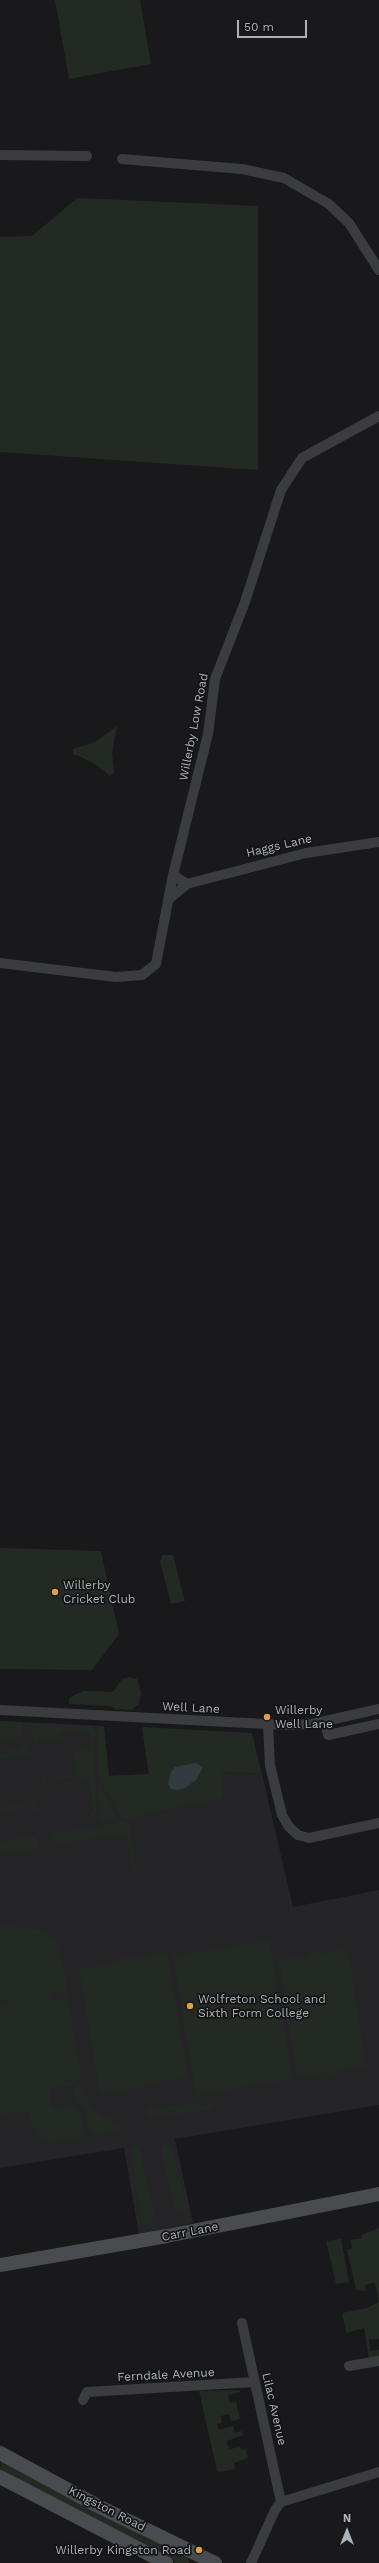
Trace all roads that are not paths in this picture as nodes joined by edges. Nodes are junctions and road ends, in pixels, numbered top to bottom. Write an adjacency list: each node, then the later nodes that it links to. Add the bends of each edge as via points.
1 (0, 155): 2 (street)
2 (87, 156)
3 (122, 159): 4 (street, via 242,168 284,178 329,204 349,223)
4 (379, 270)
5 (379, 416): 7 (street, Willerby Low Road, via 302,458 281,490 244,602 215,678 208,734)
6 (379, 842): 8 (street, Haggs Lane, via 306,853)
7 (173, 876): 8 (street); 9 (street, Willerby Low Road)
8 (187, 884): 9 (street, Haggs Lane)
9 (168, 900): 10 (street, Willerby Low Road, via 156,964 142,975 116,977)
10 (0, 963)
11 (379, 1709): 13 (street, Well Lane)
12 (0, 1710): 15 (street, Well Lane)
13 (325, 1722): 14 (street, via 324,1736); 15 (street, Well Lane)
14 (379, 1724)
15 (268, 1725): 16 (street, via 270,1765 282,1815 289,1827 298,1835 309,1838)
16 (379, 1824)
17 (379, 2194): 18 (main road, Carr Lane, via 160,2238)
18 (0, 2265)
19 (242, 2323): 22 (street, Lilac Avenue)
20 (379, 2361): 21 (street)
21 (349, 2366)
22 (254, 2382): 23 (street, Ferndale Avenue, via 87,2392); 27 (street, Lilac Avenue)
23 (84, 2400)
24 (0, 2453): 29 (main road, Kingston Road, via 98,2506)
25 (379, 2472): 27 (street)
26 (0, 2477): 28 (main road, Kingston Road)
27 (282, 2502): 30 (street, via 275,2510)
28 (166, 2563)
29 (215, 2563)
30 (251, 2563)

